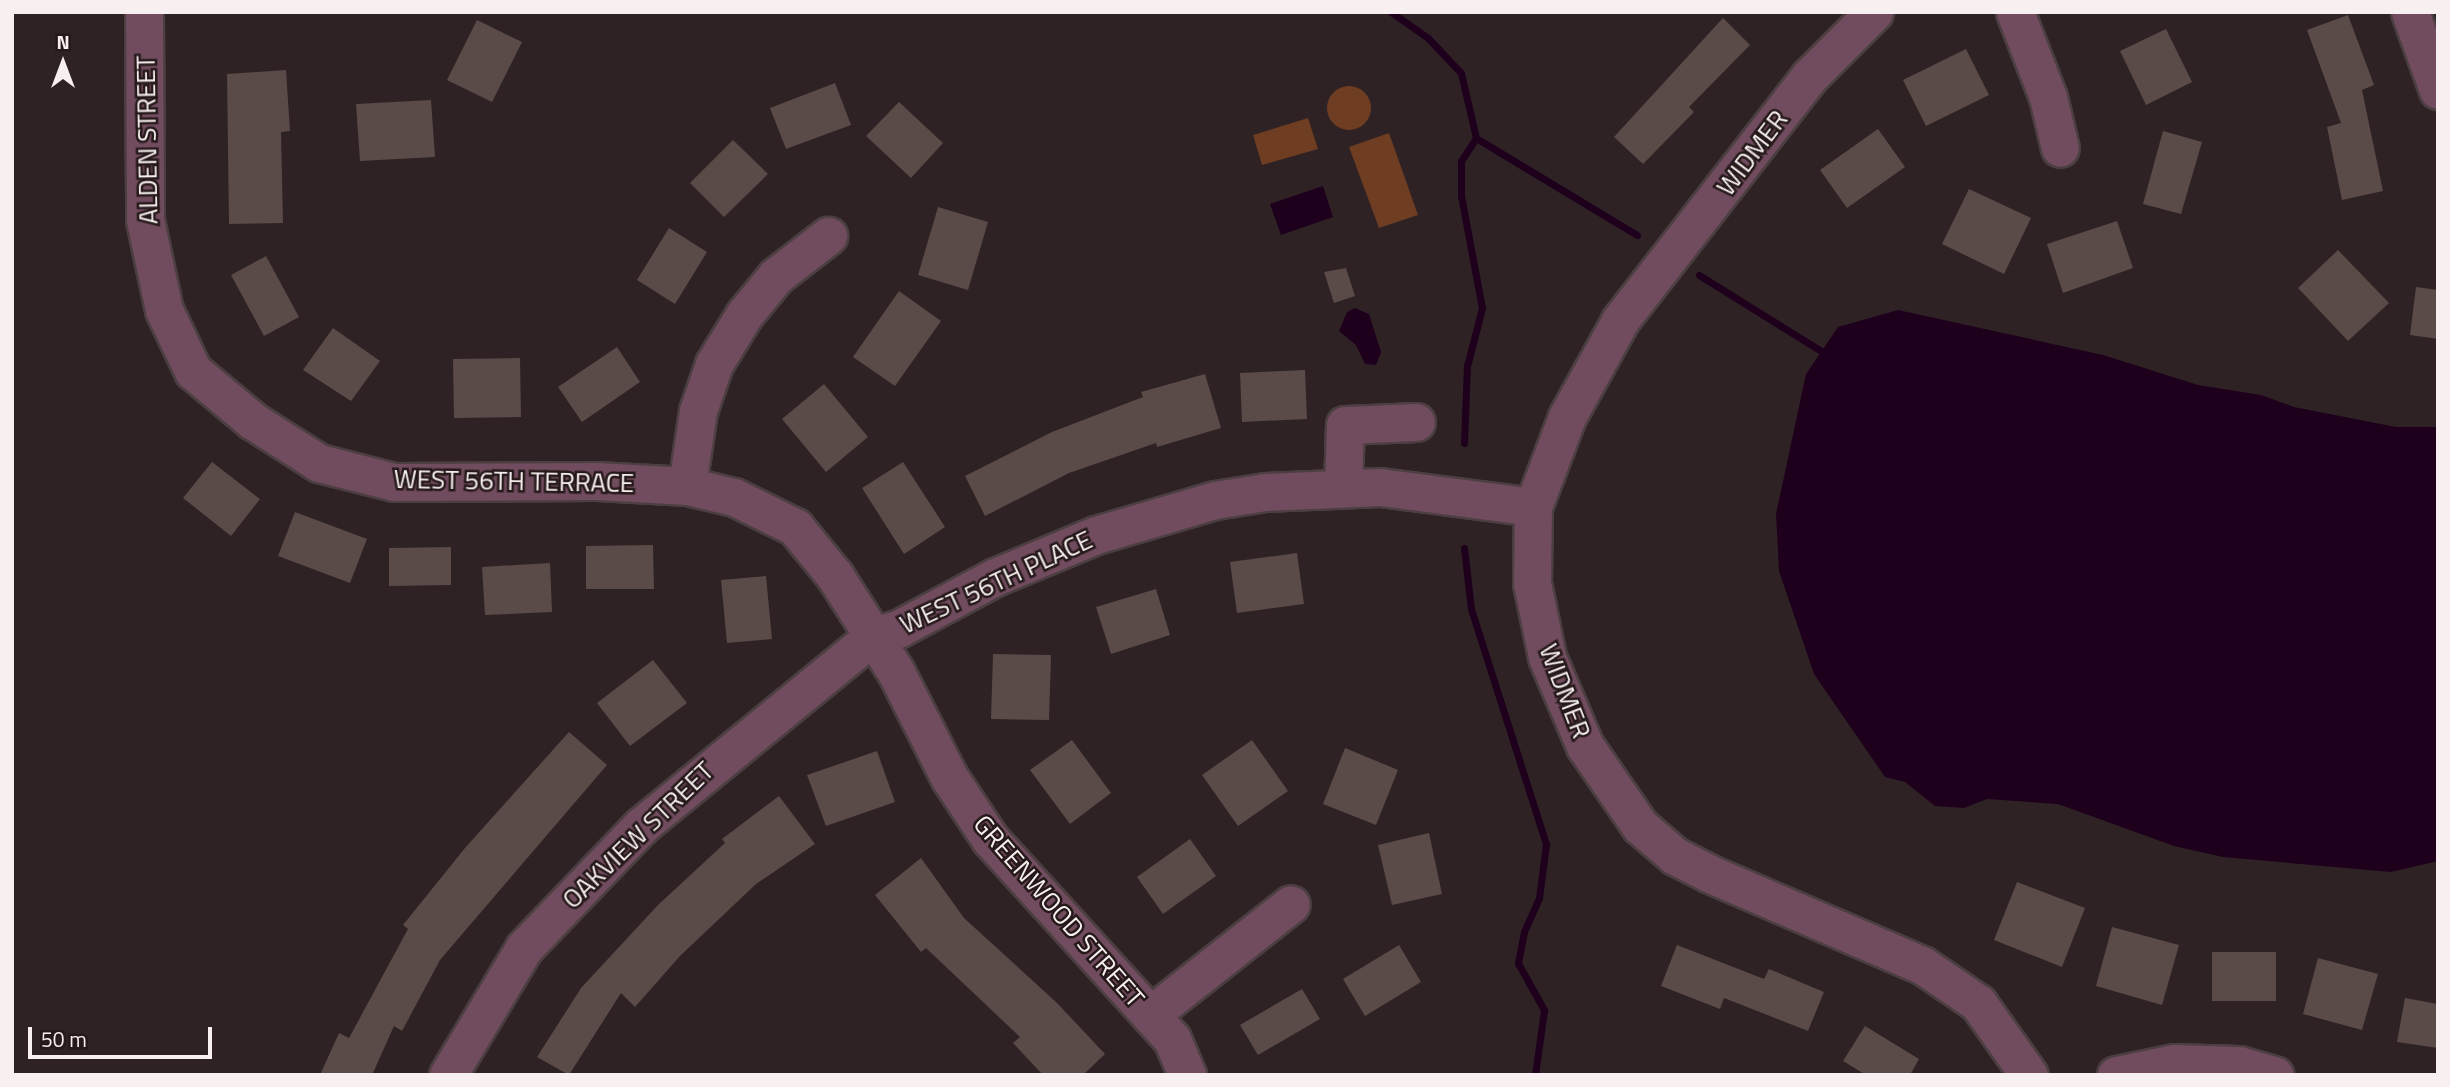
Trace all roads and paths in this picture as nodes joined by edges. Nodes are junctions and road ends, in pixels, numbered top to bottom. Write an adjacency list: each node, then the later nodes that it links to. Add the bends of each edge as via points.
1 (145, 12): 8 (street, ALDEN STREET, via 145,220)
2 (1874, 12): 12 (street, WIDMER, via 1809,77 1620,321 1567,417)
3 (2015, 12): 6 (street, via 2048,97)
4 (2410, 12): 5 (street)
5 (2438, 90)
6 (2060, 148)
7 (828, 236): 10 (street, via 776,276 744,314 714,364 698,411)
8 (155, 266): 10 (street, WEST 56TH TERRACE, via 164,310 193,371 253,421 319,463 394,482 597,481)
9 (1416, 422): 11 (street, via 1345,425)
10 (687, 486): 13 (street, WEST 56TH TERRACE, via 734,497 795,527 835,576)
11 (1343, 488): 12 (street, WEST 56TH PLACE, via 1427,490); 13 (street, WEST 56TH PLACE, via 1215,500 1096,535 995,577 898,629)
12 (1533, 507): 18 (street, WIDMER, via 1532,583 1547,657 1585,746 1640,826 1675,856 1708,873 1922,965 1978,1003)
13 (873, 636): 15 (street, GREENWOOD STREET, via 949,778 990,839); 16 (street, OAKVIEW STREET, via 641,826 524,948)
14 (1291, 904): 15 (street)
15 (1150, 1015): 17 (street, GREENWOOD STREET, via 1172,1039)
16 (448, 1075)
17 (1187, 1075)
18 (2029, 1075)
19 (2116, 1075): 20 (street, via 2175,1063 2239,1065)
20 (2275, 1075)

